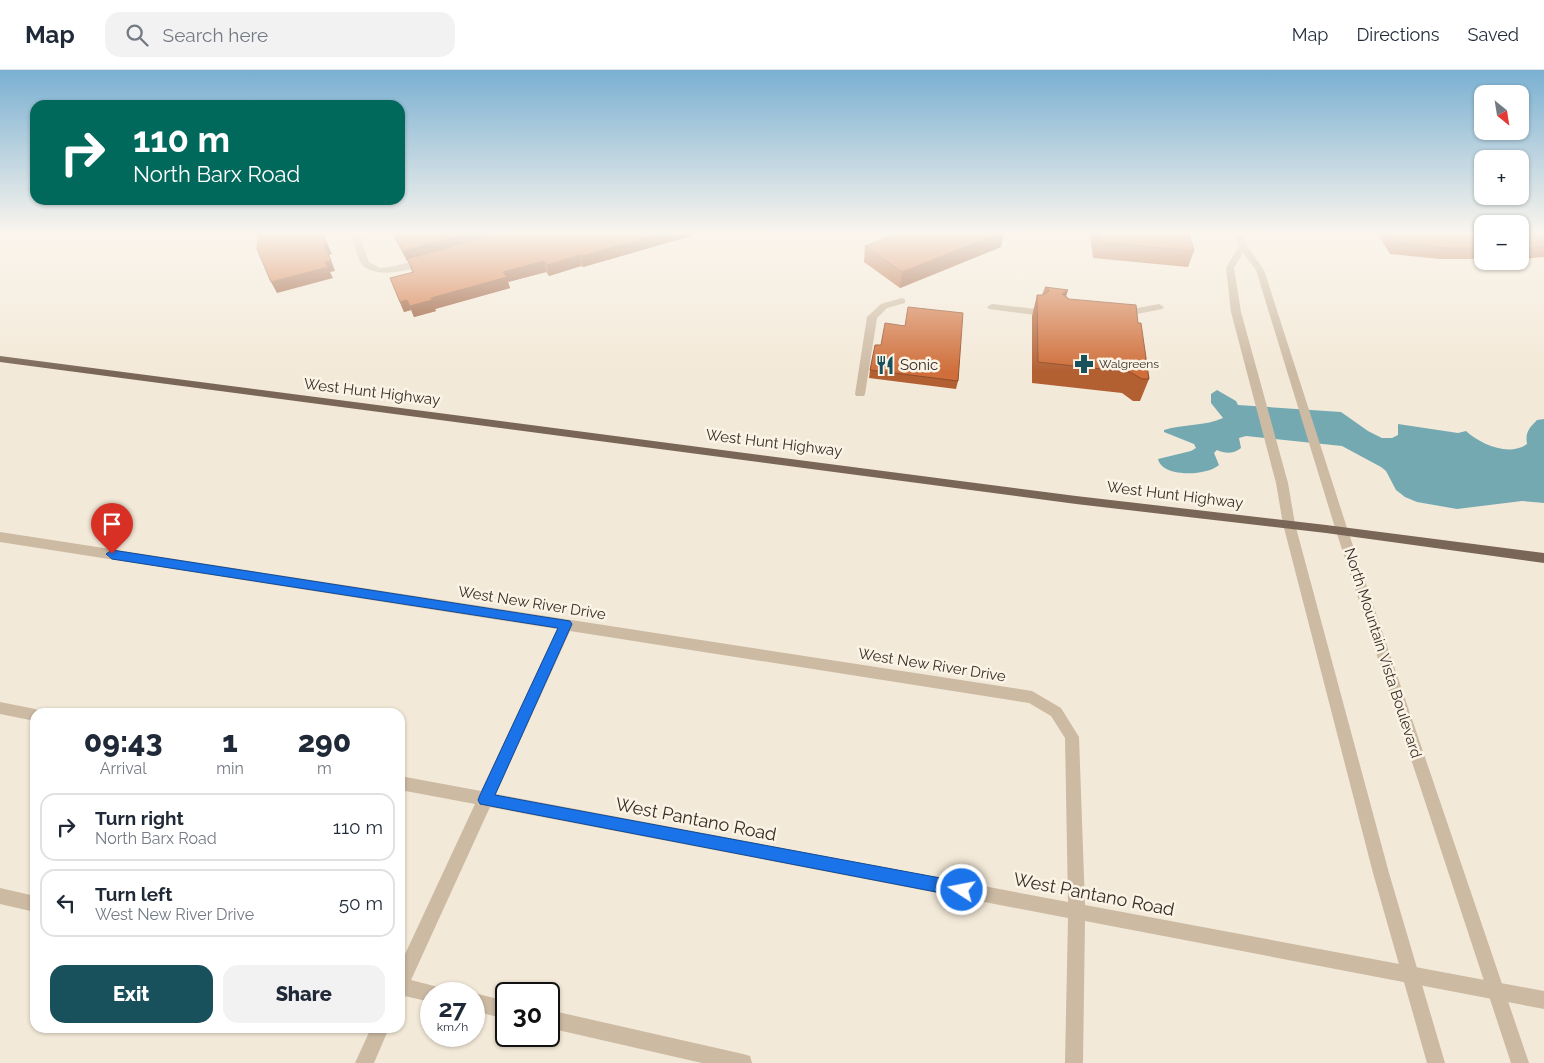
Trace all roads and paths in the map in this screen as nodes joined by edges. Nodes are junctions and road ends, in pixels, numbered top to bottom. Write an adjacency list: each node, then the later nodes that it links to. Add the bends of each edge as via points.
1 (1232, 279): 10 (street, via 1236,312 1282,483)
2 (1263, 279): 11 (street, North Mountain Vista Boulevard)
3 (902, 301): 9 (street, via 884,306 872,317)
4 (992, 306): 6 (street)
5 (1158, 306): 7 (street)
6 (1036, 312)
7 (1113, 316)
8 (0, 359): 10 (main road, West Hunt Highway, via 1076,500)
9 (860, 394)
10 (1289, 524): 11 (main road, West Hunt Highway); 23 (street)
11 (1342, 531): 13 (main road, West Hunt Highway); 26 (street, North Mountain Vista Boulevard)
12 (0, 537): 14 (street, West New River Drive)
13 (1544, 558)
14 (566, 624): 18 (street); 21 (street, West New River Drive, via 1032,697 1056,712 1072,737)
15 (0, 708): 16 (street)
16 (30, 714)
17 (405, 785): 18 (street, West Pantano Road)
18 (485, 800): 21 (street, West Pantano Road); 22 (street)
19 (0, 896): 20 (street)
20 (30, 903)
21 (1076, 911): 23 (street, West Pantano Road); 32 (street)
22 (405, 974)
23 (1410, 975): 26 (street, West Pantano Road); 33 (street)
24 (405, 986): 25 (street)
25 (420, 990)
26 (1495, 990): 27 (street, West Pantano Road); 34 (street, North Mountain Vista Boulevard)
27 (1544, 1000)
28 (560, 1021): 31 (street)
29 (378, 1033): 30 (street)
30 (364, 1063)
31 (743, 1063)
32 (1074, 1063)
33 (1436, 1063)
34 (1520, 1063)

